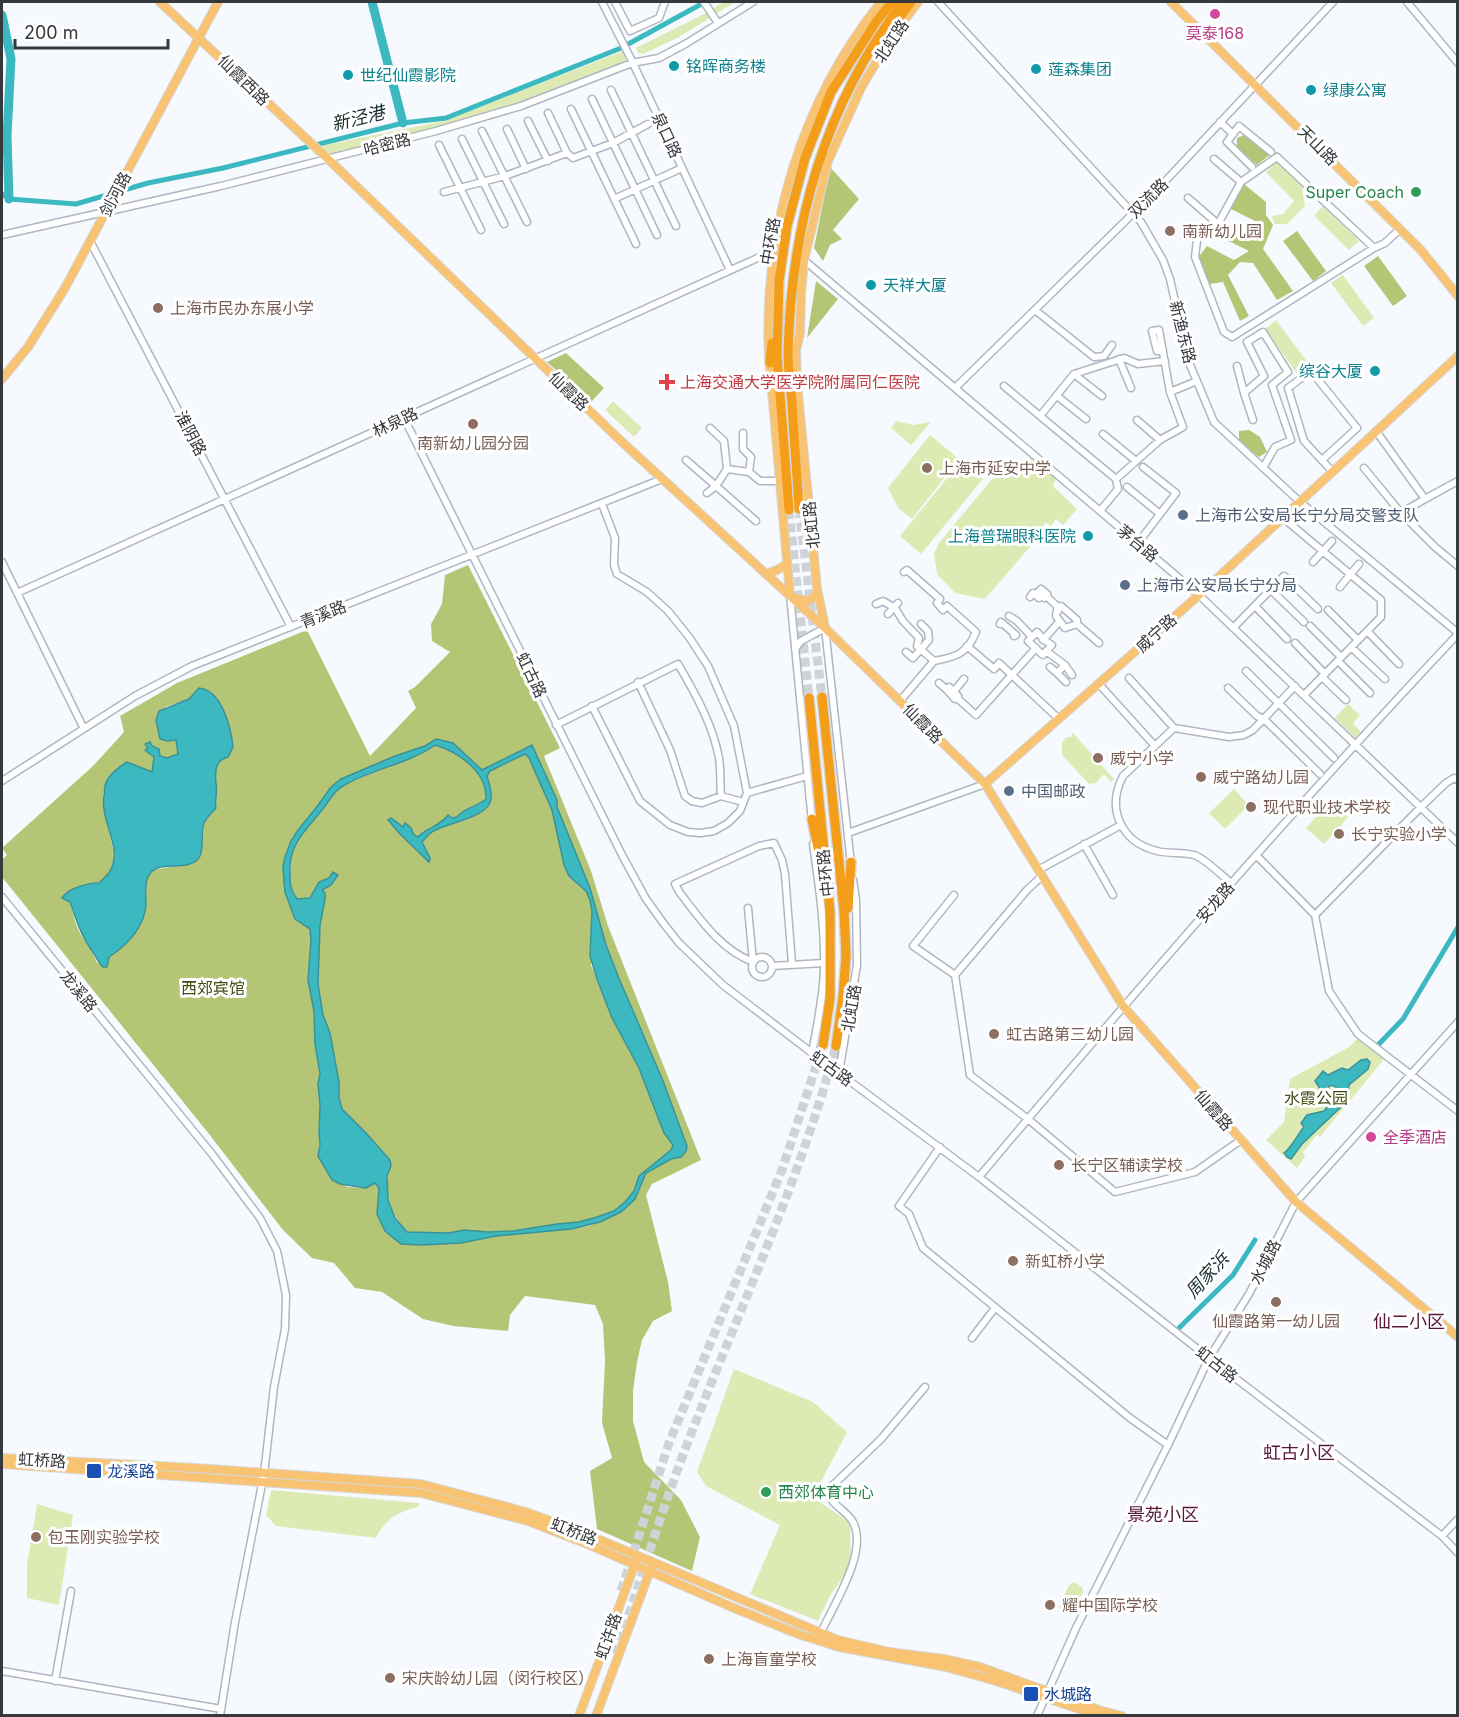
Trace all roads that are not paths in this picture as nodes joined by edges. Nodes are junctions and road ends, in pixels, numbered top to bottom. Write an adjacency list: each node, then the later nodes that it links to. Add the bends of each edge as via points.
1 (159, 2): 18 (main road, 仙霞西路)
2 (218, 2): 18 (main road, 剑河路)
3 (604, 2): 19 (street, 泉口路)
4 (615, 2): 5 (street, via 630,31 659,18)
5 (665, 2)
6 (704, 2): 17 (street)
7 (753, 2): 17 (street, 哈密路)
8 (881, 2): 68 (main road, 北虹路, via 838,64 804,136 787,186)
9 (892, 2): 71 (highway, 中环路, via 831,92 821,115 787,226)
10 (903, 2): 24 (highway, 中环路, via 881,31)
11 (911, 2): 24 (highway)
12 (918, 2): 69 (main road, 北虹路, via 861,88 828,161)
13 (938, 2): 56 (street, 新渔东路)
14 (1171, 2): 21 (main road, 天山路)
15 (1333, 2): 21 (street, 双流路)
16 (1407, 2): 20 (street)
17 (718, 23): 19 (street, 哈密路, via 659,58)
18 (200, 37): 40 (main road, 仙霞西路); 55 (main road, 剑河路)
19 (632, 61): 40 (street, 哈密路, via 521,106); 44 (street, 泉口路)
20 (1458, 63)
21 (1255, 83): 28 (street, 双流路); 61 (main road, 天山路)
22 (611, 90): 32 (street)
23 (592, 99): 35 (street)
24 (840, 105): 71 (highway, 中环路, via 817,162 793,279 788,356 794,510 777,356)
25 (571, 109): 37 (street)
26 (548, 112): 39 (street)
27 (528, 121): 42 (street)
28 (1220, 122): 33 (street); 56 (street, 双流路)
29 (648, 124): 32 (street)
30 (507, 129): 45 (street)
31 (482, 130): 46 (street)
32 (632, 132): 35 (street); 47 (street)
33 (1233, 134): 38 (street, via 1239,126); 43 (street, via 1227,142)
34 (462, 139): 48 (street)
35 (613, 143): 37 (street); 51 (street)
36 (439, 145): 50 (street)
37 (592, 152): 39 (street, via 573,158); 54 (street)
38 (1271, 152)
39 (567, 153): 42 (street)
40 (328, 159): 55 (street, 哈密路); 77 (main road, 仙霞路)
41 (1214, 159): 49 (street)
42 (548, 161): 45 (street)
43 (1252, 167)
44 (682, 168): 47 (street); 70 (street, 泉口路)
45 (526, 169): 46 (street)
46 (504, 176): 48 (street); 57 (street)
47 (654, 180): 51 (street); 60 (street)
48 (483, 181): 50 (street); 58 (street)
49 (1241, 182): 59 (street); 67 (street, via 1277,157)
50 (459, 187): 52 (street); 62 (street)
51 (635, 189): 54 (street); 64 (street)
52 (444, 192)
53 (1188, 198): 59 (street)
54 (614, 199): 66 (street)
55 (105, 212): 63 (street, 哈密路); 65 (main road, 剑河路)
56 (1133, 213): 73 (street, 双流路); 85 (street, 新渔东路, via 1163,260)
57 (527, 222)
58 (504, 224)
59 (1218, 224): 67 (street, via 1198,232 1195,257 1224,332 1232,337)
60 (676, 226)
61 (1400, 229): 67 (street); 72 (main road, 天山路)
62 (481, 230)
63 (2, 235)
64 (657, 235)
65 (90, 241): 84 (main road, 剑河路, via 41,327); 121 (street, 淮阴路)
66 (636, 244)
67 (1374, 248)
68 (773, 251): 70 (street, 林泉路); 80 (main road, 北虹路, via 768,291)
69 (804, 260): 88 (street, 茅台路); 143 (main road, 北虹路, via 796,350)
70 (730, 270): 77 (street, 林泉路)
71 (779, 281): 80 (highway)
72 (1458, 296)
73 (1035, 310): 74 (street, via 1094,357 1104,356); 88 (street, 双流路)
74 (1112, 345)
75 (1163, 351): 79 (street)
76 (1458, 356): 100 (main road, 威宁路)
77 (535, 359): 95 (street, 林泉路); 113 (main road, 仙霞路)
78 (1119, 359): 79 (street, via 1138,364); 82 (street); 89 (street)
79 (1165, 361): 90 (street)
80 (770, 363): 115 (main road, 北虹路)
81 (1238, 366): 91 (street)
82 (1074, 374): 92 (street); 93 (street)
83 (1264, 376): 86 (street); 86 (street, via 1247,342 1263,332 1288,372); 91 (street)
84 (2, 379)
85 (1197, 381): 90 (street); 108 (street, 新渔东路, via 1214,422)
86 (1272, 385): 108 (street, via 1291,440 1275,447)
87 (1004, 386): 94 (street)
88 (956, 387): 124 (street, 茅台路)
89 (1131, 387)
90 (1170, 392): 103 (street, via 1183,427)
91 (1244, 393): 98 (street)
92 (1056, 396): 94 (street); 96 (street)
93 (1102, 396)
94 (1040, 417): 114 (street)
95 (404, 418): 121 (street, 林泉路); 132 (street, 虹古路)
96 (1086, 419)
97 (1137, 420): 103 (street)
98 (1252, 420)
99 (710, 428): 110 (street, via 724,441)
100 (1376, 431): 111 (main road, 威宁路); 120 (street)
101 (743, 433): 112 (street, via 743,449 751,457)
102 (1103, 434): 106 (street)
103 (1160, 440): 106 (street)
104 (686, 460): 117 (street)
105 (1323, 460): 105 (street, via 1304,441 1288,388 1311,371 1357,428); 111 (street)
106 (1136, 461): 114 (street)
107 (1143, 467): 126 (street, via 1176,493)
108 (1263, 468): 122 (street, 新渔东路)
109 (1364, 468): 125 (street)
110 (727, 469): 112 (street); 117 (street)
111 (1332, 471): 122 (main road, 威宁路)
112 (749, 472): 115 (street, via 760,481)
113 (662, 479): 123 (street, 青溪路); 139 (main road, 仙霞路)
114 (1116, 479): 124 (street, via 1118,489)
115 (780, 481): 135 (main road, 北虹路)
116 (1458, 481): 120 (street)
117 (716, 486): 119 (street); 128 (street)
118 (1127, 487): 126 (street)
119 (707, 492)
120 (1425, 499): 125 (street)
121 (226, 500): 144 (street, 林泉路); 161 (street, 淮阴路)
122 (1299, 501): 127 (main road, 威宁路); 166 (street, 新渔东路)
123 (602, 504): 132 (street, 青溪路); 224 (street, via 615,538 616,574 647,592 668,611 708,666 734,726)
124 (1100, 511): 130 (street, 茅台路)
125 (1401, 513): 137 (street)
126 (1160, 514): 130 (street)
127 (1282, 517): 131 (street); 145 (main road, 威宁路)
128 (756, 521)
129 (1332, 541): 131 (street)
130 (1138, 543): 145 (street, 茅台路)
131 (1323, 551): 134 (street); 140 (street)
132 (472, 556): 161 (street, 青溪路); 213 (street, 虹古路)
133 (2, 562): 144 (street)
134 (1313, 562)
135 (787, 564): 139 (main road); 146 (main road, 北虹路)
136 (1359, 564): 140 (street)
137 (1458, 566)
138 (904, 572): 174 (street, via 907,570 940,599 937,603 943,610 947,606 976,632)
139 (766, 574): 146 (main road, 仙霞路)
140 (1350, 574): 141 (street); 165 (street, via 1381,600 1381,617)
141 (1340, 586)
142 (1271, 590): 150 (street); 152 (street, via 1284,576); 182 (street)
143 (818, 592): 146 (main road, via 808,601); 162 (main road, 北虹路)
144 (17, 593): 214 (street)
145 (1199, 595): 163 (street, 茅台路); 199 (main road, 威宁路)
146 (790, 596): 162 (main road, 仙霞路); 177 (street, 北虹路)
147 (1030, 597): 151 (street, via 1034,593 1038,598 1044,596)
148 (876, 604): 149 (street, via 883,601)
149 (896, 605): 154 (street); 178 (street, via 902,623 916,633 917,646)
150 (1255, 606): 163 (street); 169 (street)
151 (1058, 608): 157 (street); 158 (street)
152 (1318, 609)
153 (1328, 610): 171 (street)
154 (888, 614)
155 (1009, 616): 156 (street)
156 (1017, 621): 164 (street); 168 (street)
157 (1059, 622): 158 (street, via 1065,628); 170 (street)
158 (1075, 622): 172 (street)
159 (921, 624): 178 (street, via 928,631 929,640)
160 (1000, 624): 164 (street)
161 (291, 627): 214 (street, 青溪路, via 181,671)
162 (825, 628): 177 (street, via 801,641); 207 (main road, 仙霞路); 230 (street, 北虹路)
163 (1233, 628): 200 (street, 茅台路)
164 (1009, 629): 167 (street)
165 (1366, 631): 171 (street); 185 (street)
166 (1458, 634): 216 (street, 安龙路)
167 (1014, 636)
168 (1032, 637): 170 (street, via 1037,632); 176 (street, via 1028,641)
169 (1287, 639)
170 (1043, 640): 179 (street, via 1052,645)
171 (1358, 640): 175 (street)
172 (1099, 643)
173 (1295, 643): 192 (street)
174 (967, 646): 183 (street, via 957,656); 190 (street, via 994,669 999,663)
175 (1351, 647): 182 (street); 195 (street)
176 (1036, 648): 179 (street, via 1043,655); 190 (street)
177 (795, 649): 220 (street, 北虹路)
178 (922, 649): 181 (street); 183 (street)
179 (1046, 651): 186 (street)
180 (906, 652): 181 (street)
181 (913, 658): 184 (street)
182 (1339, 659): 192 (street); 203 (street)
183 (934, 661): 207 (street)
184 (919, 664)
185 (1399, 664)
186 (1065, 665): 189 (street); 191 (street)
187 (1050, 667): 189 (street)
188 (1246, 671): 209 (street)
189 (1057, 673): 197 (street)
190 (1012, 675): 202 (street, via 976,715); 211 (street)
191 (1072, 675)
192 (1324, 675): 204 (street); 208 (street)
193 (1129, 678): 215 (street)
194 (964, 680): 202 (street)
195 (1385, 680)
196 (639, 682): 210 (street); 225 (street, via 670,750 685,796 702,803); 225 (street, via 678,664 713,735)
197 (1066, 682)
198 (939, 683): 202 (street)
199 (1099, 684): 211 (main road, 威宁路); 217 (street)
200 (1295, 686): 204 (street, 茅台路); 209 (street)
201 (1228, 688): 212 (street)
202 (953, 693)
203 (1370, 693)
204 (1304, 695): 216 (street, 茅台路)
205 (822, 697): 243 (highway, 中环路)
206 (809, 698): 240 (highway, 中环路)
207 (900, 700): 223 (main road, 仙霞路)
208 (1346, 700)
209 (1279, 703): 212 (street); 218 (street)
210 (592, 706): 213 (street); 226 (street, via 640,801 670,825 688,832 714,831 728,823)
211 (1059, 719): 223 (main road, 威宁路)
212 (1264, 719): 215 (street, via 1244,735 1229,737); 219 (street)
213 (556, 725): 253 (street, 虹古路, via 621,855 663,924 723,985)
214 (83, 727): 222 (street, 青溪路)
215 (1174, 728): 217 (street)
216 (1355, 744): 227 (street, 茅台路); 233 (street, 安龙路)
217 (1155, 746): 229 (street, via 1118,785 1114,809)
218 (1334, 758)
219 (1320, 774)
220 (807, 776): 224 (street); 228 (street, 北虹路)
221 (1458, 780): 227 (street, via 1446,783)
222 (2, 781)
223 (986, 784): 230 (street, 威宁路); 235 (main road, 仙霞路)
224 (747, 794): 226 (street)
225 (721, 796): 226 (street)
226 (743, 802)
227 (1421, 807): 231 (street, 茅台路); 242 (street)
228 (812, 819): 240 (highway); 245 (street, 北虹路)
229 (1122, 825): 232 (street); 236 (street, via 1135,841 1157,851 1196,855)
230 (848, 833): 234 (street, 北虹路)
231 (1458, 843)
232 (1084, 844): 235 (street); 238 (street)
233 (1256, 855): 236 (street, 安龙路); 242 (street)
234 (851, 862): 243 (highway); 254 (street, 北虹路, via 857,965)
235 (1040, 873): 248 (street); 249 (main road, 仙霞路)
236 (1231, 883): 249 (street, 安龙路)
237 (954, 895): 248 (street, via 913,946)
238 (1113, 895)
239 (2, 897): 270 (street, 龙溪路, via 212,1154 260,1218 277,1251 286,1295 285,1329)
240 (829, 903): 251 (highway, 中环路, via 831,987)
241 (748, 908): 244 (street)
242 (1315, 915): 255 (street, via 1329,991 1358,1034)
243 (846, 946): 252 (highway, 中环路)
244 (753, 962): 246 (street, via 737,956 721,942 675,884 774,843 785,874); 247 (street, via 764,957); 247 (street, via 758,976 767,975)
245 (824, 963): 246 (street); 253 (street, 北虹路)
246 (792, 964): 247 (street)
247 (772, 966)
248 (955, 975): 257 (street, via 970,1075)
249 (1123, 1006): 257 (street, 安龙路); 258 (main road, 仙霞路)
250 (1458, 1022): 255 (street, 水城路)
251 (823, 1045)
252 (836, 1046)
253 (812, 1053): 254 (street, 虹古路)
254 (839, 1073): 259 (street, 虹古路)
255 (1409, 1075): 256 (street); 261 (street, 水城路)
256 (1458, 1111)
257 (1028, 1119): 258 (street, via 1115,1192 1195,1172); 260 (street, 安龙路)
258 (1240, 1140): 261 (main road, 仙霞路)
259 (940, 1147): 260 (street, 虹古路); 262 (street, via 899,1206 909,1214 923,1248)
260 (979, 1177): 265 (street, 虹古路)
261 (1296, 1202): 263 (main road, 仙霞路); 265 (street, 水城路, via 1249,1294)
262 (994, 1308): 264 (street); 267 (street)
263 (1458, 1337)
264 (972, 1338)
265 (1209, 1358): 267 (street, 水城路); 273 (street, 虹古路)
266 (924, 1387): 278 (street, via 881,1439 829,1489 832,1501 854,1524 857,1545 854,1566)
267 (1168, 1445): 281 (street, 水城路)
268 (2, 1458): 270 (main road, 虹桥路)
269 (2, 1464): 271 (main road, 虹桥路)
270 (264, 1474): 271 (street, 龙溪路); 275 (main road, 虹桥路, via 421,1484 526,1512 586,1534)
271 (261, 1483): 275 (main road, 虹桥路, via 422,1493 528,1521); 282 (street, 龙溪路)
272 (1458, 1519): 273 (street)
273 (1442, 1536): 274 (street, 虹古路)
274 (1458, 1553)
275 (636, 1561): 276 (main road, 虹桥路); 283 (main road, 虹许路)
276 (651, 1567): 278 (main road, 虹桥路); 281 (main road, 虹桥路, via 734,1608 839,1647 946,1667); 284 (main road, 虹许路)
277 (70, 1591): 280 (street)
278 (820, 1632): 281 (main road, 虹桥路, via 889,1652 980,1667)
279 (2, 1671): 280 (street)
280 (55, 1681): 282 (street)
281 (1046, 1695): 285 (street, 水城路); 286 (main road, 虹桥路); 287 (main road, 虹桥路)
282 (220, 1712)
283 (579, 1716)
284 (596, 1716)
285 (1037, 1716)
286 (1100, 1716)
287 (1122, 1716)

